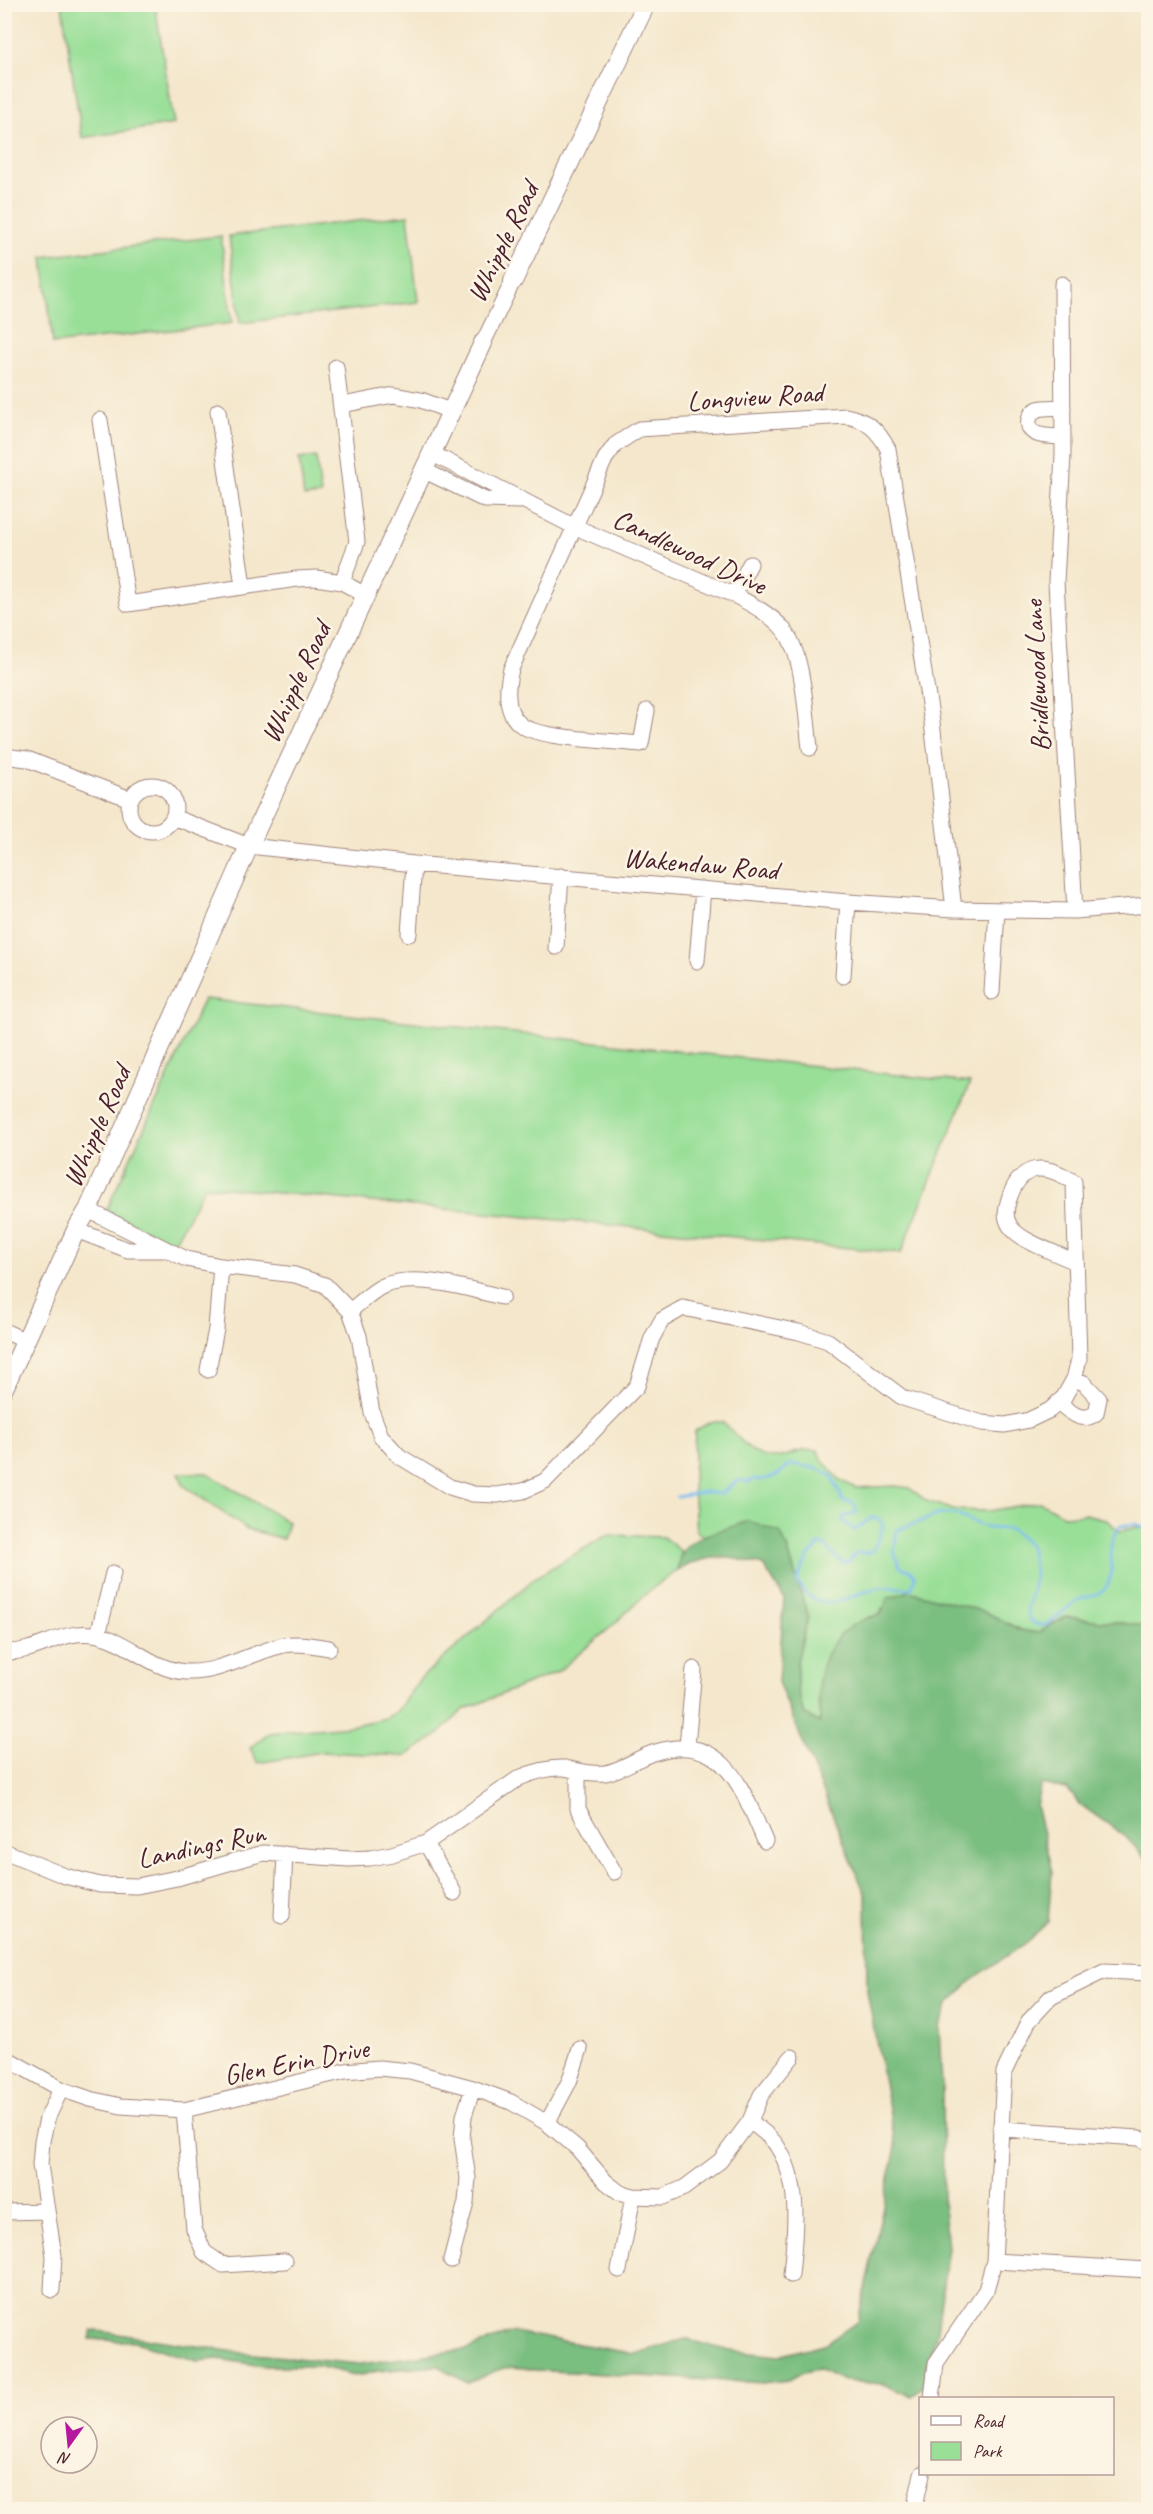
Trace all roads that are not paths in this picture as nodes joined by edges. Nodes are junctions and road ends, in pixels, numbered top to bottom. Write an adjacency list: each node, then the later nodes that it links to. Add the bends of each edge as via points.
1 (646, 4): 2 (main road, Whipple Road)
2 (513, 281): 4 (street, Whipple Road)
3 (1062, 284): 7 (street, Bridlewood Lane)
4 (483, 343): 9 (main road, Whipple Road)
5 (336, 367): 6 (street)
6 (342, 405): 9 (street, via 394,395); 17 (street, via 357,542)
7 (1063, 407): 11 (street, Bridlewood Lane); 11 (street, via 1039,408 1028,423 1036,434)
8 (218, 411): 18 (street)
9 (450, 411): 12 (main road, Whipple Road)
10 (100, 420): 18 (street, via 128,604)
11 (1063, 437): 34 (street, Bridlewood Lane, via 1056,582)
12 (430, 453): 13 (main road, Whipple Road); 14 (street, Candlewood Drive)
13 (423, 470): 14 (street, Candlewood Drive, via 485,500); 19 (main road, Whipple Road)
14 (526, 501): 15 (street, Candlewood Drive)
15 (573, 526): 20 (street, Candlewood Drive); 21 (street, Longview Road, via 511,669 506,689 509,708 520,725 540,733 641,744); 32 (street, Longview Road, via 605,459 615,445 639,429 846,416 860,419 880,435 888,449 932,722)
16 (750, 564): 20 (street)
17 (342, 582): 18 (street, via 316,578); 19 (street)
18 (243, 586)
19 (365, 595): 26 (main road, Whipple Road)
20 (734, 595): 22 (street, Candlewood Drive, via 784,630 797,656)
21 (647, 711)
22 (810, 748)
23 (4, 756): 24 (street, via 27,759)
24 (130, 799): 25 (street, via 132,820 143,829 157,831); 25 (street, via 141,787 157,785 174,801)
25 (173, 817): 26 (street, Wakendaw Road)
26 (249, 846): 27 (street, Wakendaw Road); 40 (main road, Whipple Road)
27 (414, 864): 28 (street, Wakendaw Road); 35 (street)
28 (561, 876): 29 (street, Wakendaw Road); 36 (street)
29 (703, 889): 30 (street, Wakendaw Road); 37 (street)
30 (848, 902): 32 (street, Wakendaw Road); 38 (street)
31 (1149, 905): 34 (street, Wakendaw Road)
32 (954, 909): 33 (street, Wakendaw Road)
33 (997, 910): 34 (street, Wakendaw Road); 39 (street)
34 (1075, 911)
35 (409, 934)
36 (556, 947)
37 (697, 961)
38 (843, 976)
39 (992, 992)
40 (88, 1210): 41 (main road, Whipple Road); 42 (street)
41 (76, 1230): 42 (street, via 128,1250); 48 (main road, Whipple Road)
42 (166, 1250): 44 (street)
43 (1075, 1262): 43 (street, via 1074,1182 1057,1171 1039,1168 1021,1175 1005,1216 1011,1228); 51 (street, via 1079,1359)
44 (220, 1266): 46 (street, via 295,1275 325,1286); 50 (street, via 216,1329)
45 (502, 1297): 46 (street, via 412,1280 383,1286)
46 (350, 1311): 53 (street, via 359,1336 372,1413 381,1436 399,1456 450,1487 473,1494 523,1491 545,1481 637,1386 662,1320 683,1308 828,1341 903,1398 982,1423 1005,1425 1029,1420)
47 (4, 1331): 48 (street)
48 (26, 1341): 49 (main road, Whipple Road)
49 (10, 1361): 52 (main road, Whipple Road)
50 (208, 1370)
51 (1074, 1379): 53 (street); 53 (street, via 1084,1383 1100,1400 1096,1413 1082,1418)
52 (4, 1388)
53 (1058, 1402)
54 (113, 1573): 55 (street)
55 (98, 1635): 56 (street, via 146,1660 187,1672 208,1670 283,1646); 57 (street, via 73,1633 26,1650)
56 (329, 1648)
57 (4, 1652)
58 (694, 1669): 59 (street)
59 (687, 1746): 60 (street, Landings Run, via 655,1752 605,1773); 61 (street, via 706,1752 732,1773)
60 (578, 1772): 62 (street, Landings Run, via 552,1768 519,1778); 65 (street, via 578,1809)
61 (765, 1841)
62 (426, 1843): 64 (street, Landings Run, via 370,1858); 66 (street)
63 (4, 1851): 64 (street, Landings Run, via 77,1879 100,1885 137,1886 263,1853)
64 (285, 1854): 67 (street)
65 (614, 1872)
66 (454, 1893)
67 (282, 1916)
68 (1149, 1973): 77 (street, via 1104,1971 1051,1997 1028,2022 1004,2072)
69 (580, 2049): 76 (street, via 569,2082)
70 (4, 2057): 73 (street, Glen Erin Drive)
71 (792, 2057): 75 (street, Glen Erin Drive, via 761,2095)
72 (473, 2088): 74 (street, Glen Erin Drive, via 410,2071 379,2068 345,2071); 76 (street, Glen Erin Drive, via 512,2103); 82 (street, via 464,2115 462,2139 468,2178 466,2202)
73 (61, 2089): 74 (street, Glen Erin Drive, via 121,2106); 80 (street, via 42,2141 40,2165)
74 (184, 2110): 83 (street, via 194,2229 204,2252 223,2265)
75 (750, 2121): 79 (street, Glen Erin Drive, via 720,2161 684,2188 663,2197); 87 (street, via 777,2144 791,2175 796,2211)
76 (547, 2123): 79 (street, Glen Erin Drive, via 577,2148 606,2182)
77 (1001, 2129): 78 (street, via 1139,2138); 84 (street)
78 (1149, 2142)
79 (633, 2196): 85 (street)
80 (47, 2211): 81 (street); 88 (street, via 54,2256)
81 (4, 2212)
82 (451, 2260)
83 (285, 2261)
84 (994, 2261): 86 (street); 89 (street, via 986,2290 936,2363)
85 (619, 2270)
86 (1149, 2270)
87 (791, 2275)
88 (52, 2290)
89 (932, 2397)
90 (922, 2475): 91 (street)
91 (914, 2510)

